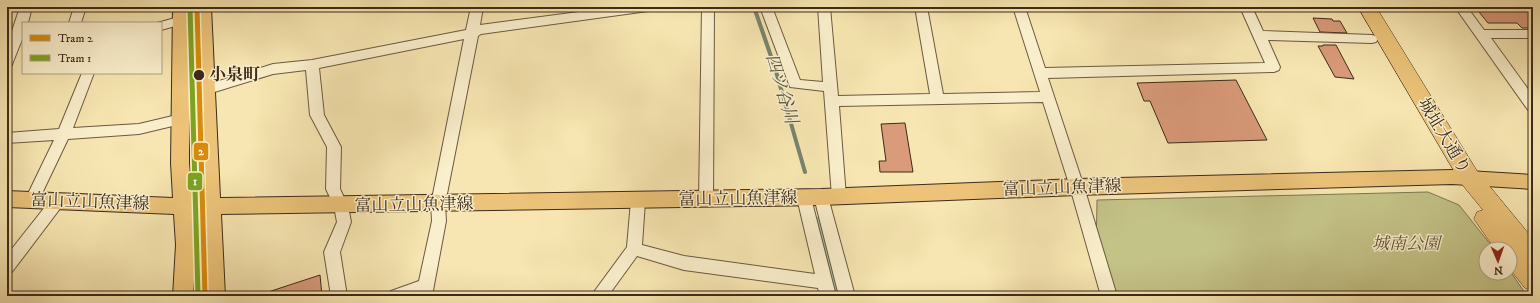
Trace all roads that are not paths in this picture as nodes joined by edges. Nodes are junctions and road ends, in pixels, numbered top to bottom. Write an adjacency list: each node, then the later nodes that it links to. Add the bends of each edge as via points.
1 (26, 7): 17 (street)
2 (80, 7): 18 (street)
3 (203, 7): 31 (main road)
4 (477, 7): 21 (street)
5 (648, 7): 15 (street)
6 (708, 7): 45 (street)
7 (766, 7): 30 (street, via 795,84)
8 (824, 7): 30 (street)
9 (921, 7): 33 (street)
10 (1019, 7): 28 (street)
11 (1246, 7): 24 (street)
12 (1353, 7): 25 (highway, 城址大通り)
13 (1367, 7): 39 (highway, 城址大通り)
14 (1461, 7): 22 (street)
15 (582, 11): 21 (street)
16 (181, 14): 19 (street); 36 (main road)
17 (23, 22)
18 (75, 22)
19 (162, 25)
20 (22, 29): 26 (street)
21 (473, 33): 27 (street); 48 (street)
22 (1480, 34): 23 (street); 35 (street)
23 (1533, 34)
24 (1260, 35): 25 (street); 28 (street, via 1274,68)
25 (1372, 39): 39 (highway, 城址大通り)
26 (7, 62)
27 (312, 65): 31 (street, via 273,69); 51 (street, via 317,115 334,147 334,189)
28 (1040, 73): 32 (street)
29 (88, 74): 37 (street)
30 (830, 87): 34 (street)
31 (208, 89): 50 (main road)
32 (1047, 98): 33 (street); 41 (street)
33 (936, 99): 34 (street)
34 (832, 102): 42 (street)
35 (1533, 106)
36 (180, 119): 37 (street, via 139,129); 49 (main road)
37 (63, 135): 38 (street); 44 (street)
38 (7, 138)
39 (1461, 177): 40 (main road, 富山立山魚津線); 41 (main road, 富山立山魚津線); 52 (highway, 城址大通り); 54 (highway, 城址大通り)
40 (1533, 182)
41 (1077, 187): 42 (main road, 富山立山魚津線); 66 (street)
42 (821, 197): 45 (main road, 富山立山魚津線); 58 (street, via 806,210); 65 (street)
43 (7, 199): 44 (main road, 富山立山魚津線)
44 (32, 200): 47 (main road, 富山立山魚津線)
45 (706, 200): 46 (main road, 富山立山魚津線)
46 (638, 201): 48 (main road, 富山立山魚津線); 53 (street)
47 (57, 202): 49 (main road, 富山立山魚津線); 56 (street)
48 (438, 204): 51 (main road, 富山立山魚津線); 59 (street, via 439,221)
49 (182, 206): 50 (main road, 富山立山魚津線); 60 (main road, via 186,245)
50 (212, 206): 51 (main road, 富山立山魚津線); 61 (main road)
51 (341, 206): 62 (street, via 344,222 332,252)
52 (1503, 241)
53 (634, 249): 58 (street, via 684,263); 64 (street)
54 (1533, 256)
55 (1518, 262): 57 (highway, 城址大通り)
56 (7, 267)
57 (1533, 281)
58 (827, 289)
59 (425, 291): 63 (street)
60 (183, 296)
61 (216, 296)
62 (339, 296)
63 (397, 296)
64 (598, 296)
65 (847, 296)
66 (1109, 296)

